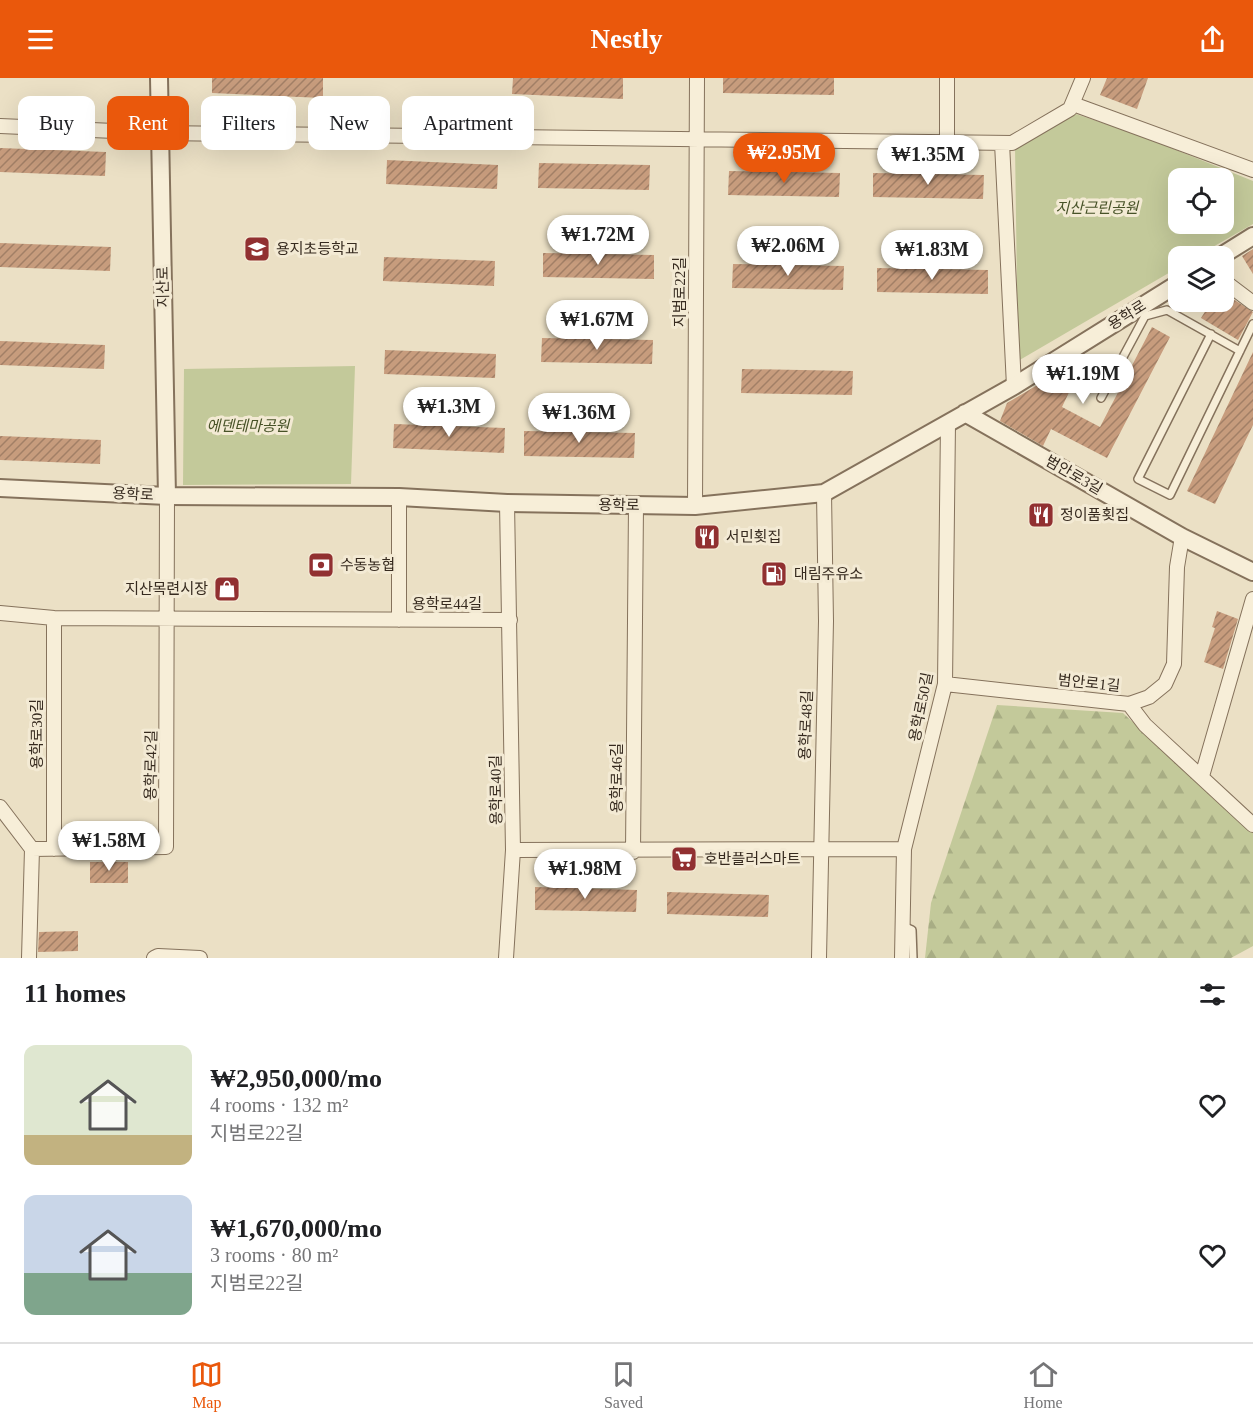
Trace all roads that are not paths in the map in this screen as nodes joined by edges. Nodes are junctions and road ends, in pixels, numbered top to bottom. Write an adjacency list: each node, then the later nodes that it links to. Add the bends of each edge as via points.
1 (159, 78): 5 (street, 지산로)
2 (697, 78): 10 (street, 지범로22길)
3 (947, 78): 11 (street)
4 (1083, 78): 6 (street)
5 (159, 96)
6 (1073, 104): 12 (street, via 1012,143); 14 (street)
7 (0, 126): 8 (street)
8 (107, 131)
9 (189, 133): 10 (street)
10 (697, 138): 11 (street); 33 (street, 지범로22길)
11 (947, 142): 12 (street)
12 (1002, 143): 23 (street)
13 (160, 150): 29 (street, 지산로)
14 (1253, 170)
15 (1253, 236): 16 (street)
16 (1234, 248)
17 (1234, 289): 19 (street)
18 (1168, 290): 23 (street, 용학로)
19 (1253, 303)
20 (1253, 324): 22 (lane)
21 (1211, 334): 22 (lane); 22 (lane, via 1138,479 1170,495); 24 (lane, via 1167,310 1145,316)
22 (1240, 351)
23 (1014, 386): 25 (street, 용학로)
24 (1101, 398)
25 (965, 413): 26 (street, 용학로); 34 (street, 범안로3길)
26 (948, 423): 28 (street, 용학로); 43 (street, 용학로50길)
27 (0, 488): 29 (street, 용학로)
28 (824, 493): 33 (street, 용학로); 52 (street, 용학로48길, via 826,621)
29 (167, 496): 30 (street, 용학로); 39 (street, 용학로42길)
30 (399, 497): 31 (street, 용학로); 40 (street, 용학로44길)
31 (507, 503): 32 (street, 용학로); 41 (street, 용학로40길)
32 (636, 505): 33 (street, 용학로); 53 (street, 용학로46길)
33 (695, 506)
34 (1182, 537): 35 (street, 범안로3길); 44 (street, via 1177,567 1174,664 1165,684 1149,697)
35 (1253, 572)
36 (1253, 599): 42 (street)
37 (0, 613): 38 (street)
38 (54, 618): 39 (street); 49 (street, 용학로30길)
39 (169, 620): 40 (street); 49 (street, 용학로42길, via 166,847)
40 (399, 620): 41 (street, 용학로44길)
41 (510, 620): 51 (street, 용학로40길)
42 (1247, 646): 45 (street)
43 (945, 684): 44 (street, 범안로1길); 50 (street, 용학로50길)
44 (1130, 704): 45 (street, 범안로1길, via 1145,725)
45 (1202, 777): 47 (street, 범안로1길)
46 (0, 807): 48 (street)
47 (1253, 823)
48 (32, 849): 49 (street, 용학로42길); 55 (street)
49 (54, 849)
50 (904, 849): 52 (street); 54 (street, 용학로50길)
51 (513, 850): 53 (street); 58 (street, 용학로40길)
52 (819, 851): 53 (street); 59 (street, 용학로48길)
53 (633, 852)
54 (903, 926): 60 (street, 용학로50길); 61 (lane, via 912,930)
55 (29, 958)
56 (154, 958): 57 (street)
57 (200, 958)
58 (506, 958)
59 (819, 958)
60 (902, 958)
61 (913, 958)

